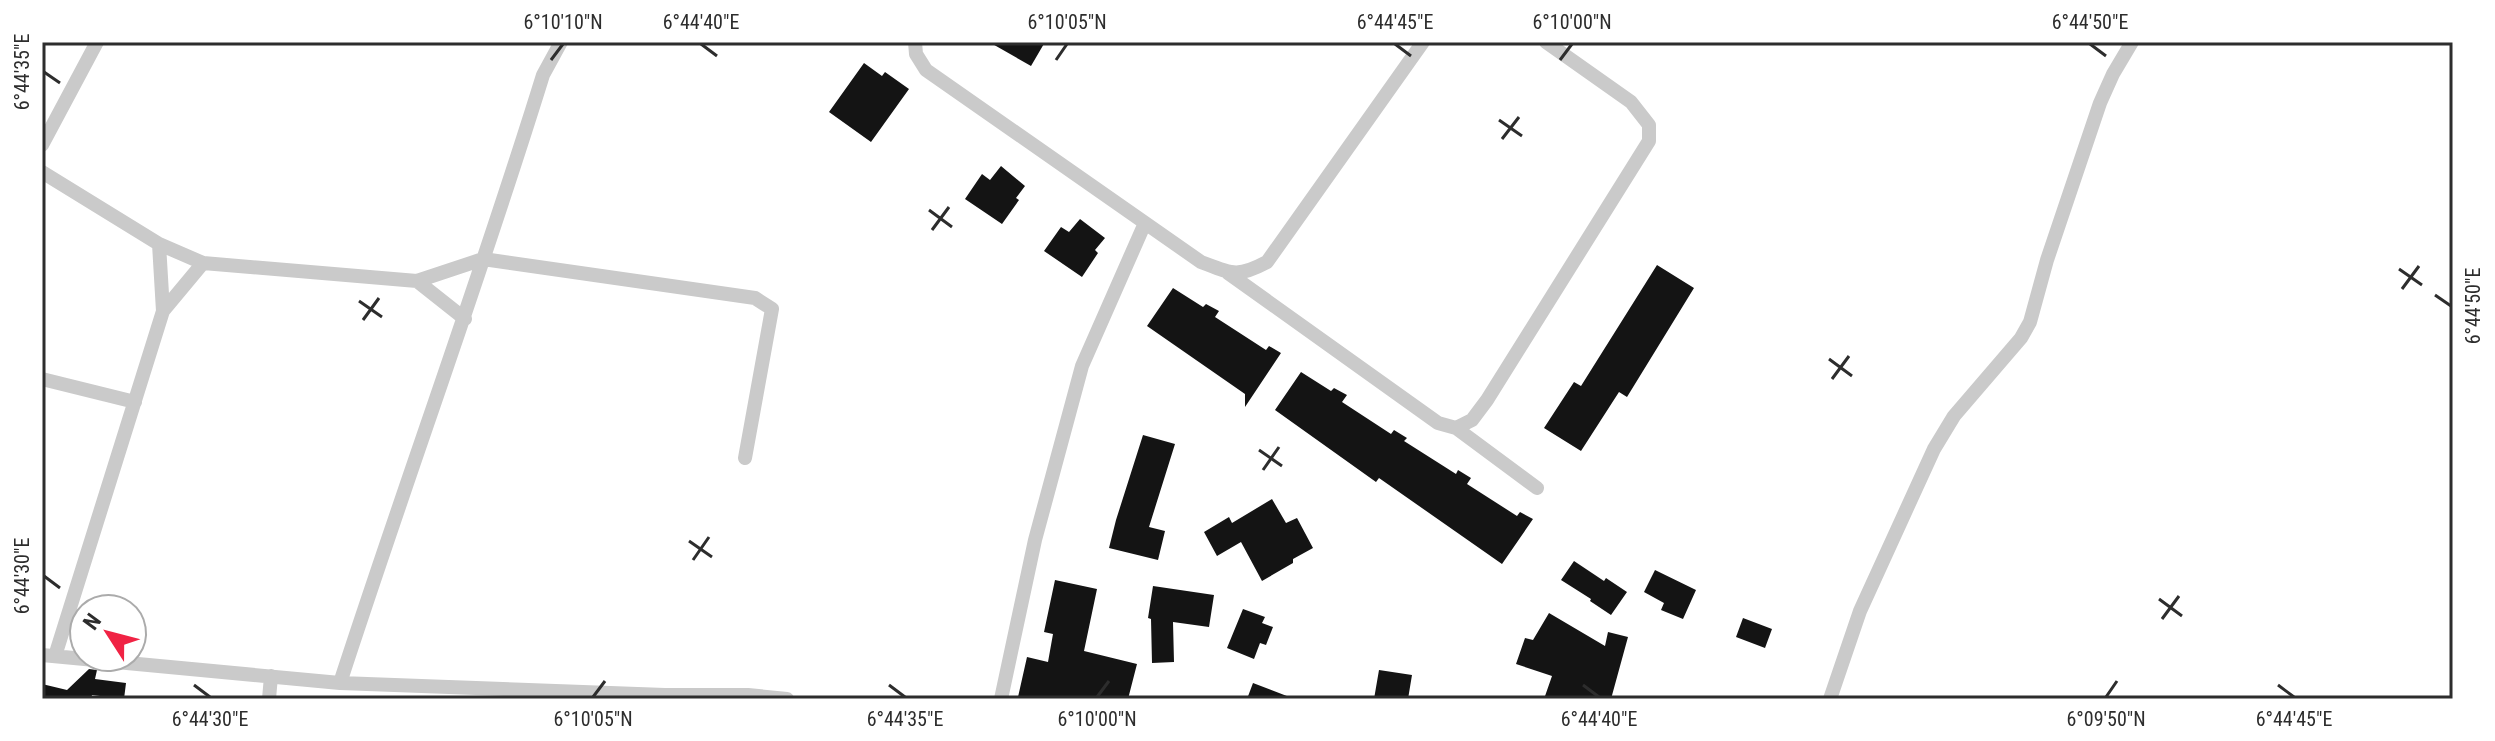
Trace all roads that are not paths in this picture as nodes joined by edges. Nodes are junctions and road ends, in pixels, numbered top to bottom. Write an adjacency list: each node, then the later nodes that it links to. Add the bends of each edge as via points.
1 (97, 42): 7 (street)
2 (561, 42): 11 (street, via 543,75)
3 (915, 42): 9 (street, via 926,70)
4 (1423, 42): 13 (street, via 1267,262 1246,273)
5 (1546, 42): 19 (street, via 1631,102 1649,125 1649,141 1487,400 1472,420)
6 (2132, 42): 28 (street, via 2100,103 2030,322 1934,449 1860,611)
7 (42, 145)
8 (42, 172): 10 (street)
9 (1145, 223): 13 (street, via 1201,262); 27 (street, via 1082,366 1035,540)
10 (159, 244): 12 (street); 15 (street)
11 (483, 259): 14 (street); 16 (street); 20 (street, via 755,298 772,309)
12 (203, 263): 14 (street); 15 (street)
13 (1228, 273): 19 (street, via 1438,423)
14 (417, 281): 16 (street)
15 (163, 311): 18 (street)
16 (465, 319): 24 (street)
17 (42, 379): 18 (street)
18 (135, 402): 22 (street)
19 (1456, 428): 21 (street)
20 (745, 458)
21 (1537, 488)
22 (48, 656): 23 (street)
23 (271, 676): 24 (street); 25 (street)
24 (340, 683): 26 (street)
25 (269, 699)
26 (787, 699)
27 (1001, 699)
28 (1830, 699)

